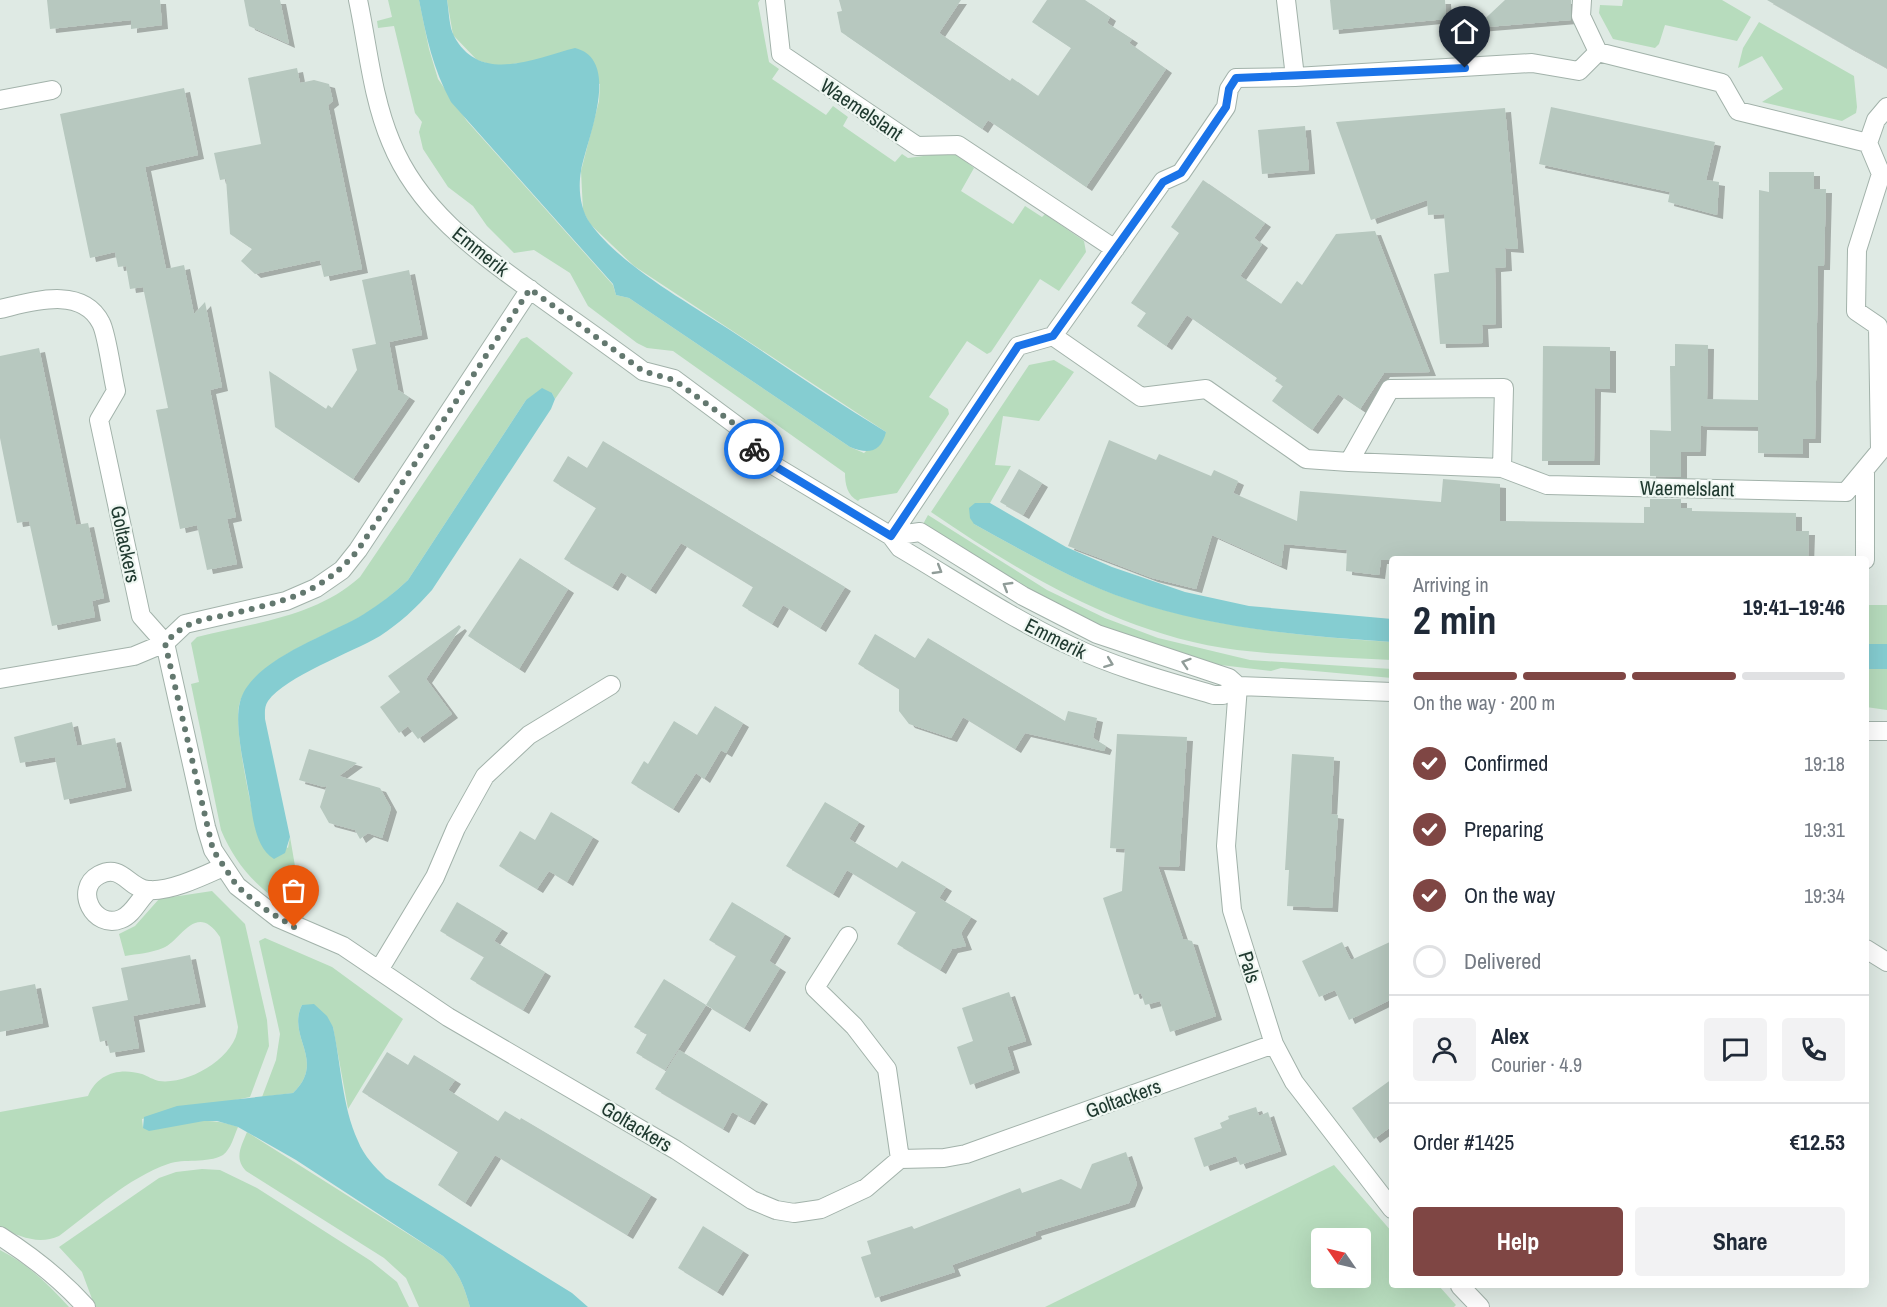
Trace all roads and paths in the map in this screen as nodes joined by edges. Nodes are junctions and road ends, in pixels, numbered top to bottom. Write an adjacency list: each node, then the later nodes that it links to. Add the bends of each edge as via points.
1 (358, 0): 12 (street, Emmerik, via 381,112 405,169 444,222 484,257)
2 (776, 0): 11 (street, Waemelslant, via 781,54 917,146 958,145)
3 (1286, 0): 6 (street)
4 (1582, 0): 5 (street, via 1581,16)
5 (1598, 52): 6 (street, via 1579,71 1532,63); 10 (street, via 1722,82 1738,111)
6 (1295, 77): 11 (street, via 1236,78 1229,89 1226,107 1181,173 1163,182)
7 (52, 90): 8 (street)
8 (0, 100)
9 (1887, 107): 10 (street, via 1876,120)
10 (1868, 143): 17 (street, Waemelslant, via 1881,174 1857,250 1856,311 1878,326 1880,451)
11 (1115, 249): 14 (street)
12 (530, 289): 18 (street, Emmerik, via 643,371 674,380 744,431 758,456); 20 (street, via 342,570 316,588 286,601 185,624)
13 (0, 309): 20 (street, Goltackers, via 61,298 91,310 102,324 116,391 99,420 141,616)
14 (1053, 336): 15 (street, Waemelslant, via 1141,397 1206,389 1306,459); 18 (street, via 1018,346)
15 (1349, 462): 16 (street, Waemelslant); 16 (street, via 1390,389 1504,388)
16 (1502, 468): 17 (street, Waemelslant, via 1547,485 1846,492)
17 (1865, 470): 19 (street)
18 (891, 536): 23 (street, Emmerik, via 920,532 1023,596 1097,634 1229,678)
19 (1865, 556)
20 (165, 643): 21 (street, via 134,656); 27 (street, Goltackers, via 206,827)
21 (0, 679)
22 (612, 685): 32 (street, via 529,735 485,776 431,885)
23 (1238, 686): 24 (street, Emmerik); 33 (street, Pals, via 1226,846 1232,910)
24 (1389, 692)
25 (1869, 731): 26 (street)
26 (1887, 731)
27 (223, 867): 28 (street, via 193,881); 32 (street, Goltackers, via 237,886 278,918 343,946)
28 (150, 890)
29 (848, 936): 34 (street, via 815,988 854,1026 886,1069)
30 (1869, 951): 31 (street)
31 (1887, 962)
32 (379, 970): 34 (street, Goltackers, via 448,1017 676,1150 752,1200 776,1210 794,1213 821,1209 866,1188)
33 (1274, 1044): 34 (street, Goltackers, via 966,1154); 35 (street, Pals, via 1294,1082)
34 (900, 1160)
35 (1389, 1205)
36 (0, 1236): 38 (street, via 51,1271)
37 (1462, 1288): 39 (street)
38 (86, 1307)
39 (1479, 1307)

